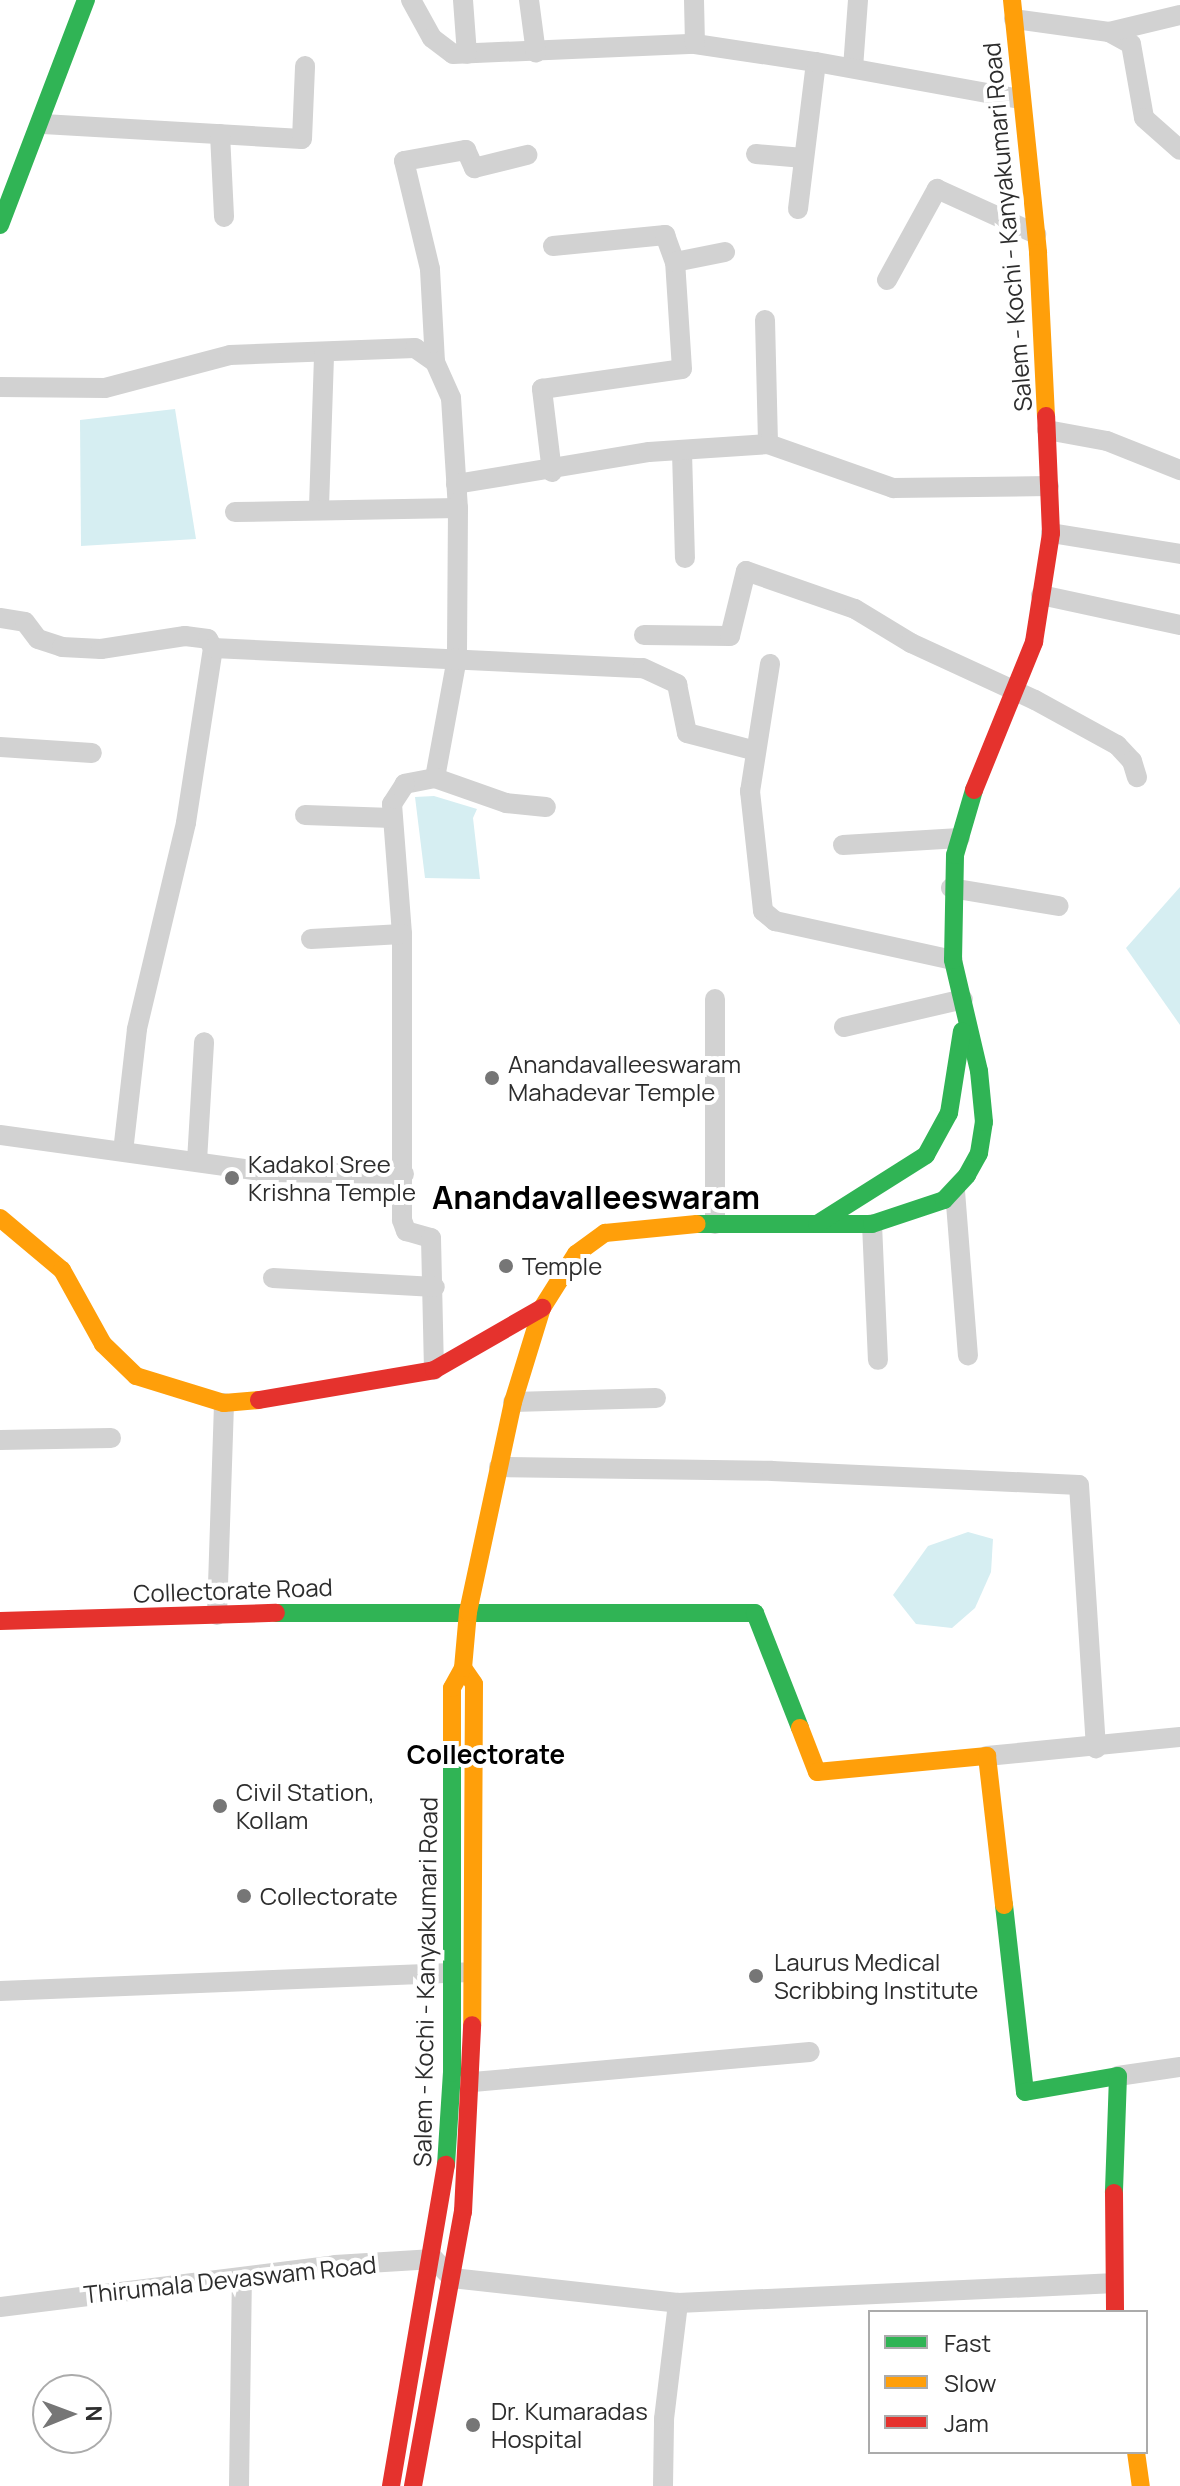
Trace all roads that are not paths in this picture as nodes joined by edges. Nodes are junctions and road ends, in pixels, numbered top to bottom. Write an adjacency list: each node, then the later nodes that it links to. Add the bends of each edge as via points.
1 (86, 0): 17 (main road)
2 (411, 0): 12 (street, via 441,49)
3 (463, 0): 12 (street)
4 (529, 0): 11 (street)
5 (694, 0): 10 (street)
6 (858, 0): 15 (street)
7 (1013, 10): 9 (street); 16 (main road, Salem - Kochi - Kanyakumari Road)
8 (1180, 15): 9 (street)
9 (1109, 32): 19 (street, via 1131,44 1144,118)
10 (695, 44): 11 (street); 13 (street)
11 (536, 53): 12 (street)
12 (467, 54)
13 (816, 62): 15 (street); 22 (street)
14 (305, 66): 18 (street, via 302,139)
15 (853, 68): 16 (street)
16 (1020, 99): 26 (main road, Salem - Kochi - Kanyakumari Road)
17 (43, 124): 18 (street); 25 (main road)
18 (220, 134): 24 (street)
19 (1180, 150)
20 (756, 154): 22 (street)
21 (527, 155): 33 (street, via 474,168 466,150 404,161 430,269)
22 (804, 158): 23 (street)
23 (798, 209)
24 (224, 217)
25 (0, 225)
26 (1036, 234): 30 (street, via 937,189); 35 (main road, Salem - Kochi - Kanyakumari Road)
27 (553, 246): 29 (street, via 665,235)
28 (725, 252): 29 (street)
29 (675, 262): 39 (street, via 682,369 542,389)
30 (887, 280)
31 (765, 320): 36 (street)
32 (324, 355): 33 (street, via 415,348); 34 (street, via 230,355 105,388); 42 (street)
33 (435, 362): 40 (street, via 451,398)
34 (0, 387)
35 (1047, 430): 38 (street, via 1107,441); 41 (main road, Salem - Kochi - Kanyakumari Road)
36 (768, 444): 37 (street); 41 (street, via 893,488)
37 (682, 452): 39 (street, via 649,452); 47 (street)
38 (1180, 470)
39 (552, 472): 40 (street)
40 (456, 484): 43 (street)
41 (1049, 486): 45 (main road, Salem - Kochi - Kanyakumari Road)
42 (319, 507): 43 (street); 44 (street)
43 (458, 508): 53 (street)
44 (235, 512)
45 (1051, 533): 46 (street); 48 (main road, Salem - Kochi - Kanyakumari Road)
46 (1180, 554)
47 (685, 558)
48 (1041, 595): 50 (street); 55 (main road, Salem - Kochi - Kanyakumari Road, via 1034,642)
49 (0, 618): 52 (street, via 25,622 38,639 62,647 101,649 185,636 208,639)
50 (1180, 625)
51 (644, 635): 55 (street, via 730,636 746,571 855,609 911,643)
52 (213, 648): 53 (street); 76 (street, via 186,823 137,1029)
53 (457, 658): 57 (street, via 643,668 677,684 687,733); 60 (street)
54 (770, 664): 57 (street)
55 (1015, 690): 59 (street, via 1117,745 1132,761); 64 (main road, Salem - Kochi - Kanyakumari Road)
56 (0, 747): 58 (street)
57 (756, 751): 70 (street, via 750,791 763,911 775,921)
58 (92, 753)
59 (1137, 777)
60 (435, 778): 61 (street, via 506,803); 63 (street, via 405,784 392,804)
61 (546, 807)
62 (305, 815): 63 (street)
63 (392, 818): 68 (street)
64 (960, 838): 65 (street); 66 (main road, Salem - Kochi - Kanyakumari Road)
65 (843, 845)
66 (951, 888): 67 (street); 70 (main road, Salem - Kochi - Kanyakumari Road)
67 (1058, 906)
68 (402, 934): 69 (street); 78 (street)
69 (311, 939)
70 (953, 960): 72 (main road, Salem - Kochi - Kanyakumari Road)
71 (715, 999): 81 (street)
72 (964, 1004): 73 (street); 79 (main road, Salem - Kochi - Kanyakumari Road, via 984,1122 979,1153); 83 (main road, via 956,1090 926,1155)
73 (844, 1027)
74 (204, 1042): 77 (street)
75 (0, 1135): 76 (street)
76 (123, 1151): 77 (street)
77 (197, 1161): 78 (street, via 267,1172)
78 (404, 1174): 85 (street, via 402,1220 406,1231 431,1238)
79 (955, 1191): 82 (main road, Salem - Kochi - Kanyakumari Road, via 925,1210); 87 (street)
80 (0, 1218): 92 (main road, via 62,1270 103,1344 136,1376)
81 (715, 1224): 83 (main road, Salem - Kochi - Kanyakumari Road); 86 (main road, Salem - Kochi - Kanyakumari Road, via 635,1226 605,1233 576,1254)
82 (872, 1224): 83 (main road, Salem - Kochi - Kanyakumari Road); 88 (street)
83 (813, 1227)
84 (273, 1278): 85 (street)
85 (435, 1287): 89 (street)
86 (542, 1308): 89 (main road); 91 (main road, Salem - Kochi - Kanyakumari Road)
87 (968, 1355)
88 (878, 1360)
89 (434, 1370): 92 (main road, via 395,1373 287,1398)
90 (656, 1398): 91 (street)
91 (513, 1402): 95 (main road, Salem - Kochi - Kanyakumari Road)
92 (224, 1403): 97 (street)
93 (111, 1438): 94 (street)
94 (0, 1440)
95 (499, 1467): 96 (main road, Salem - Kochi - Kanyakumari Road); 101 (street, via 772,1471 1079,1485)
96 (468, 1612): 97 (main road, Collectorate Road); 99 (main road, Salem - Kochi - Kanyakumari Road); 102 (main road, Collectorate Road, via 755,1613 817,1772)
97 (217, 1615): 98 (main road, Collectorate Road)
98 (0, 1621)
99 (463, 1668): 103 (main road, Salem - Kochi - Kanyakumari Road, via 474,1684); 104 (main road, Salem - Kochi - Kanyakumari Road, via 452,1688)
100 (1180, 1737): 101 (street)
101 (1096, 1748): 102 (street)
102 (987, 1756): 108 (main road, via 1025,2092)
103 (475, 1971): 104 (street); 109 (main road, Salem - Kochi - Kanyakumari Road)
104 (452, 1973): 105 (street); 110 (main road, Salem - Kochi - Kanyakumari Road, via 446,2172)
105 (0, 1991)
106 (810, 2052): 109 (street)
107 (1180, 2067): 108 (street)
108 (1118, 2076): 113 (main road)
109 (473, 2082): 112 (main road, Salem - Kochi - Kanyakumari Road)
110 (434, 2259): 111 (street, Thirumala Devaswam Road); 112 (street); 119 (main road, Salem - Kochi - Kanyakumari Road)
111 (242, 2278): 115 (street, Thirumala Devaswam Road); 118 (street)
112 (452, 2278): 114 (street); 120 (main road, Salem - Kochi - Kanyakumari Road)
113 (1111, 2283): 114 (street); 116 (main road)
114 (678, 2303): 121 (street, via 664,2419)
115 (0, 2307)
116 (1115, 2310)
117 (1136, 2454): 122 (main road)
118 (239, 2486)
119 (391, 2486)
120 (413, 2486)
121 (663, 2486)
122 (1141, 2486)

